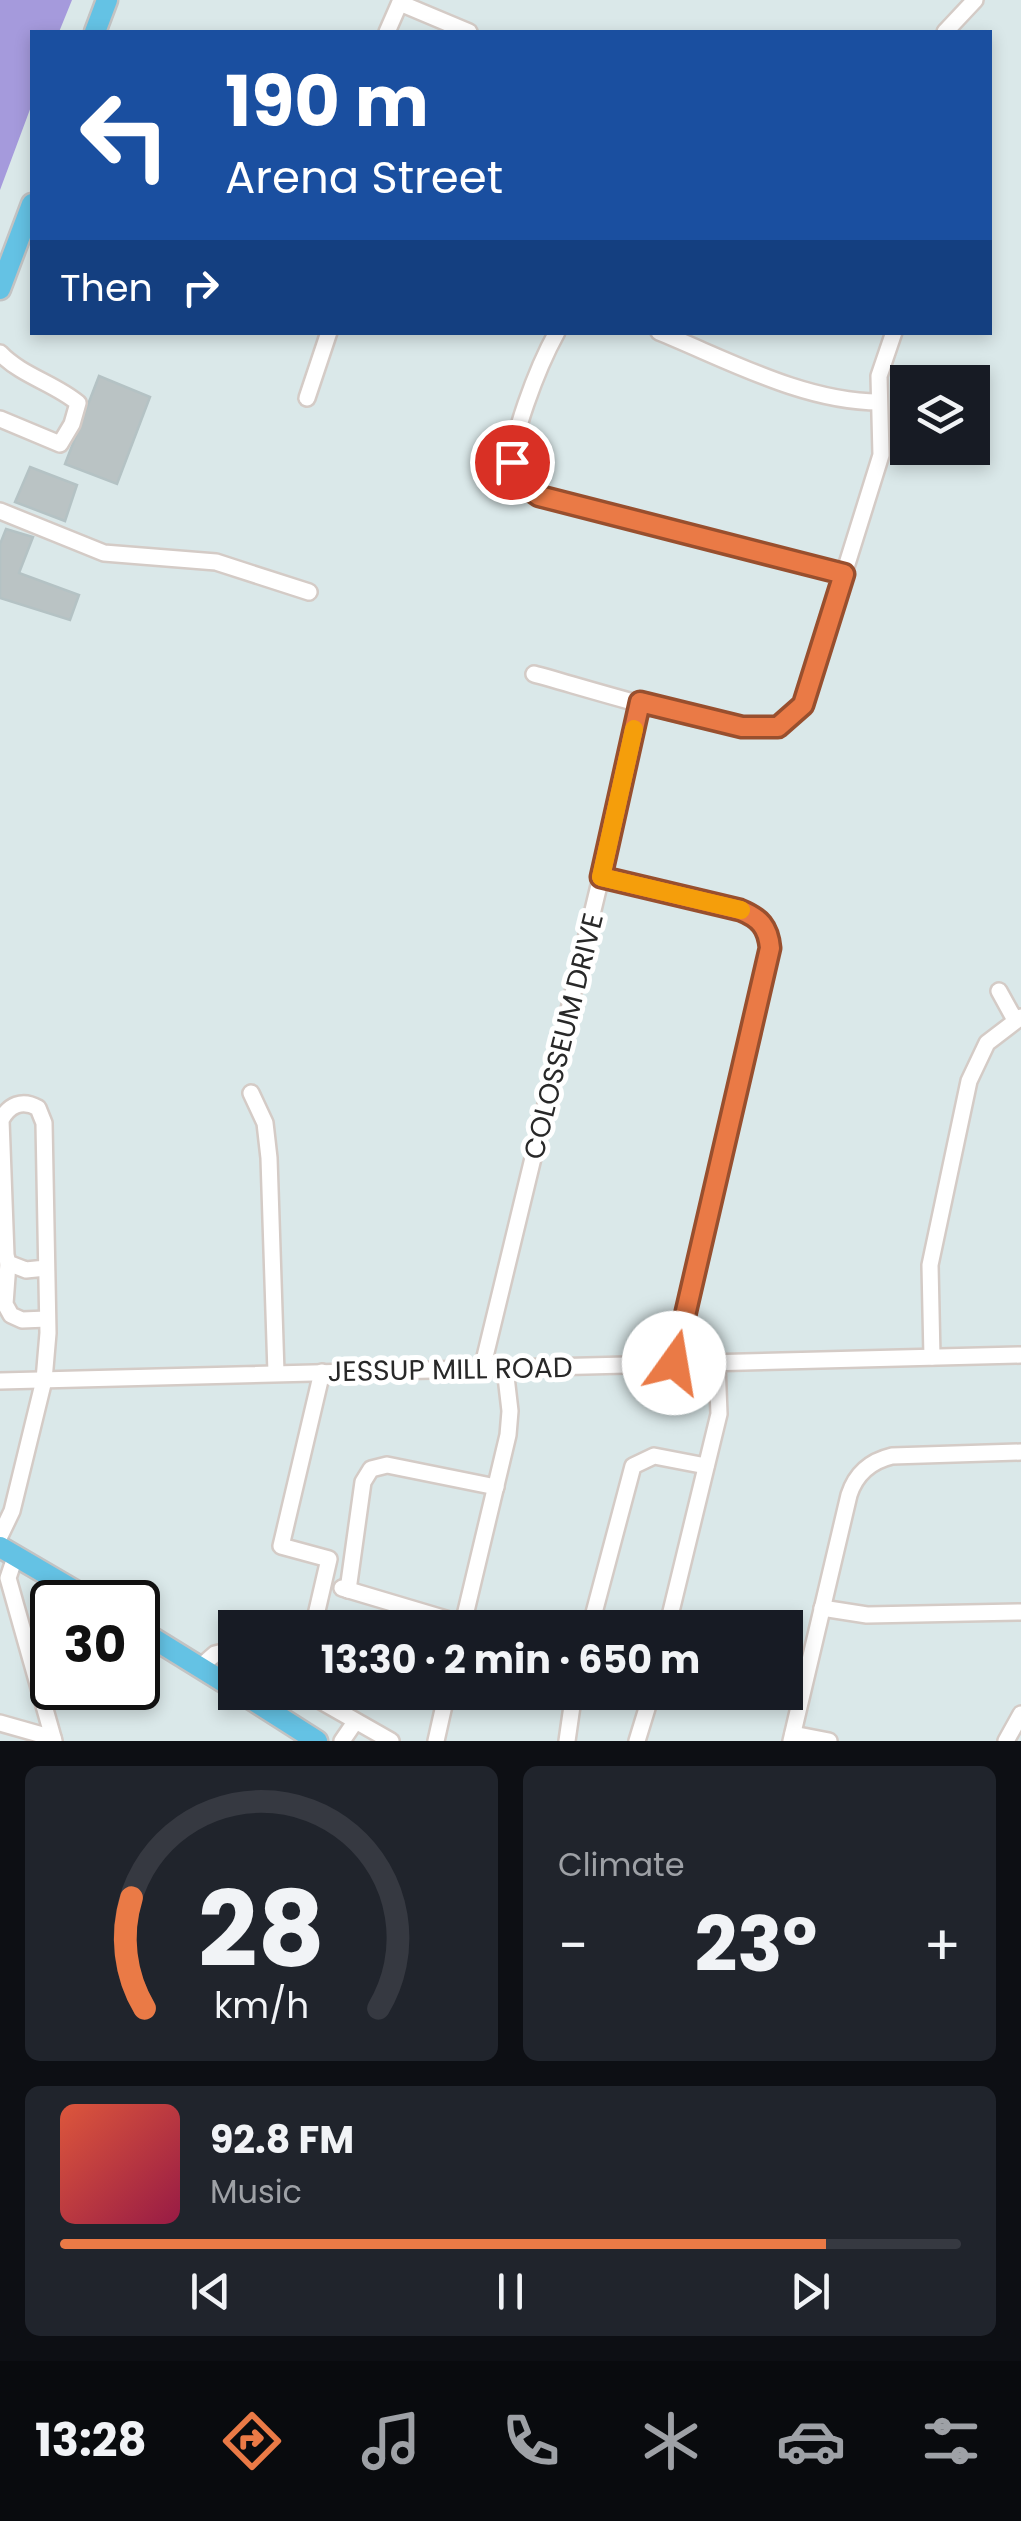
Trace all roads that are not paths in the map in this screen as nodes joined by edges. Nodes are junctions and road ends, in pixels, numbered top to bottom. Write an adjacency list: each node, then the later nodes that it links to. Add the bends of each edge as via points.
1 (106, 0): 4 (main road)
2 (975, 0): 7 (street)
3 (400, 2): 5 (street); 6 (street)
4 (96, 30)
5 (388, 30)
6 (464, 30)
7 (947, 30)
8 (30, 214): 9 (main road)
9 (0, 289)
10 (328, 335): 15 (street)
11 (556, 335): 19 (street, via 514,442 516,480 526,489)
12 (668, 335): 16 (street, via 821,394)
13 (893, 335): 16 (street, via 879,376)
14 (0, 353): 17 (street, via 78,403 60,444)
15 (307, 398)
16 (879, 402): 19 (street, via 882,455)
17 (0, 419)
18 (0, 512): 20 (street, via 104,553 216,562)
19 (844, 574): 22 (street, via 803,705 778,727 742,727)
20 (309, 592)
21 (534, 674): 22 (street)
22 (640, 702): 23 (street, COLOSSEUM DRIVE)
23 (601, 877): 33 (street, via 740,910 769,932); 35 (street, COLOSSEUM DRIVE)
24 (1000, 991): 25 (street)
25 (1018, 1018): 32 (street, via 987,1044 969,1081 930,1265)
26 (252, 1093): 38 (street, via 266,1123)
27 (4, 1105): 28 (street); 29 (street, via 30,1104 42,1116)
28 (8, 1263): 29 (street); 30 (street, via 5,1304 11,1316)
29 (46, 1268): 30 (street)
30 (48, 1319): 39 (street)
31 (1021, 1355): 32 (street, JESSUP MILL ROAD)
32 (932, 1357): 34 (street, JESSUP MILL ROAD)
33 (674, 1363): 34 (street, JESSUP MILL ROAD); 36 (street, JESSUP MILL ROAD)
34 (717, 1363): 42 (street, via 718,1414)
35 (482, 1368): 36 (street, JESSUP MILL ROAD); 37 (street, JESSUP MILL ROAD)
36 (505, 1368): 43 (street, via 510,1419)
37 (322, 1372): 38 (street, JESSUP MILL ROAD); 46 (street, via 281,1546)
38 (276, 1373): 39 (street, JESSUP MILL ROAD)
39 (44, 1380): 40 (street, JESSUP MILL ROAD); 44 (street)
40 (0, 1381)
41 (1021, 1452): 51 (street, via 892,1456 867,1467 851,1488)
42 (706, 1466): 55 (street, via 654,1456 633,1466); 56 (street)
43 (496, 1487): 47 (street, via 387,1465 372,1469 363,1482); 54 (street)
44 (0, 1536)
45 (8, 1552): 48 (main road); 71 (street, via 8,1578)
46 (329, 1559): 47 (street); 49 (street)
47 (352, 1563): 50 (street)
48 (56, 1580)
49 (323, 1584): 50 (street); 52 (street)
50 (348, 1590): 53 (street)
51 (822, 1608): 57 (street, via 866,1616); 70 (street)
52 (317, 1610)
53 (411, 1610)
54 (466, 1610)
55 (595, 1610)
56 (672, 1610)
57 (1021, 1612)
58 (160, 1643): 60 (main road)
59 (218, 1653): 60 (street)
60 (200, 1668): 61 (main road)
61 (218, 1679)
62 (268, 1710): 72 (main road)
63 (336, 1710): 68 (street)
64 (443, 1710): 75 (street)
65 (571, 1710): 76 (street)
66 (647, 1710): 77 (street)
67 (1021, 1714): 79 (street)
68 (356, 1722): 73 (street); 74 (street)
69 (0, 1723): 71 (street)
70 (792, 1737): 78 (street)
71 (54, 1739)
72 (317, 1741)
73 (342, 1741)
74 (391, 1741)
75 (436, 1741)
76 (567, 1741)
77 (638, 1741)
78 (829, 1741)
79 (1006, 1741)

